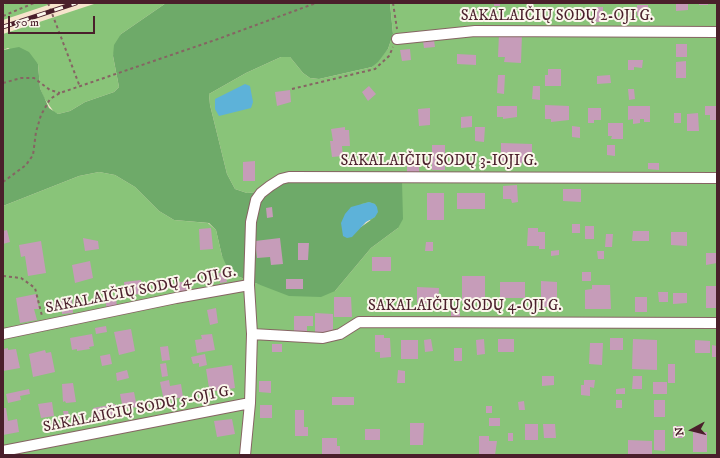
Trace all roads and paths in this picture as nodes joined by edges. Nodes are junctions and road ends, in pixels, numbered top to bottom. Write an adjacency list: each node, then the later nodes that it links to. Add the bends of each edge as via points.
1 (34, 3): 5 (path)
2 (48, 3): 9 (path)
3 (316, 3): 9 (path)
4 (394, 3): 7 (path)
5 (3, 16)
6 (717, 32): 7 (street, SAKALAIČIŲ SODŲ 2-OJI G., via 475,30)
7 (397, 39): 10 (path, via 389,56 376,69)
8 (3, 83): 11 (path, via 21,78 34,78 50,90)
9 (80, 86): 11 (path)
10 (292, 88)
11 (60, 93): 13 (path, via 50,99 41,115 32,155 26,165)
12 (717, 178): 15 (street, SAKALAIČIŲ SODŲ 3-IOJI G., via 281,178 256,200 251,222)
13 (3, 182)
14 (3, 276): 17 (path, via 21,278 35,288)
15 (248, 285): 17 (street, SAKALAIČIŲ SODŲ 4-OJI G.); 19 (street, SAKALAIČIŲ SODŲ 4-OJI G.)
16 (717, 323): 19 (street, SAKALAIČIŲ SODŲ 4-OJI G., via 359,322 340,334 322,338)
17 (43, 325): 18 (street, SAKALAIČIŲ SODŲ 4-OJI G.)
18 (3, 334)
19 (252, 334): 20 (street)
20 (250, 403): 21 (street, SAKALAIČIŲ SODŲ 5-OJI G.); 22 (street, SAKALAIČIŲ SODŲ 5-OJI G.)
21 (3, 451)
22 (245, 455)

